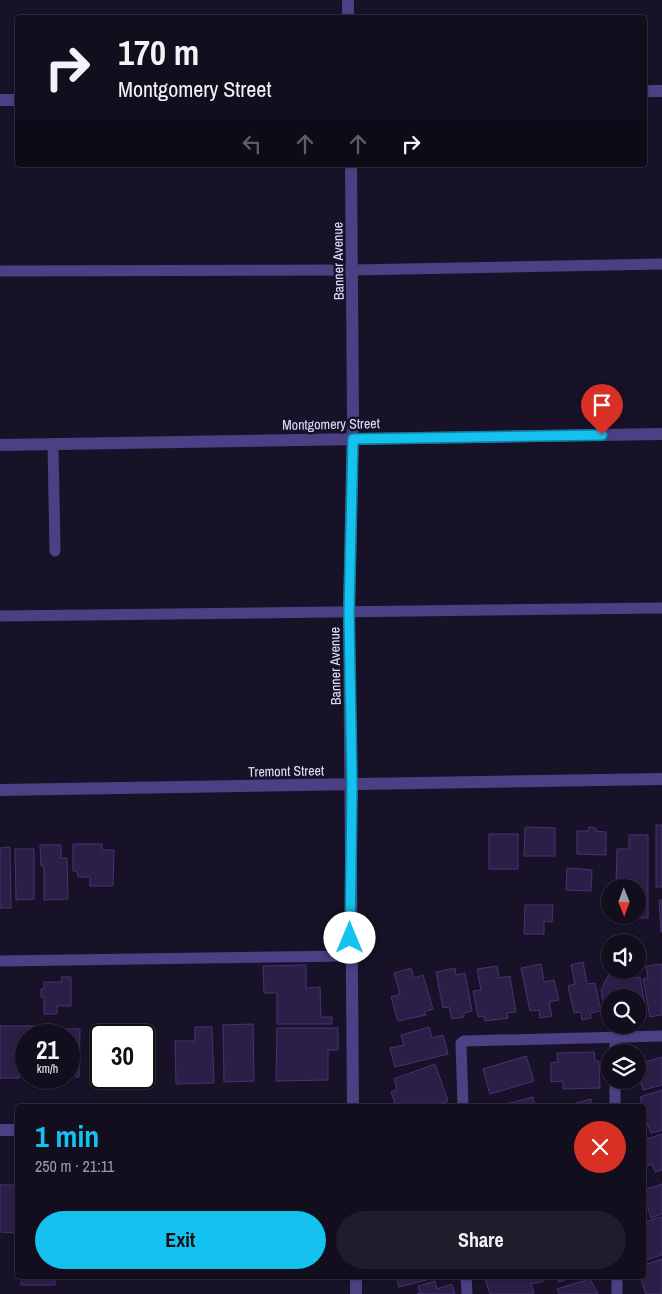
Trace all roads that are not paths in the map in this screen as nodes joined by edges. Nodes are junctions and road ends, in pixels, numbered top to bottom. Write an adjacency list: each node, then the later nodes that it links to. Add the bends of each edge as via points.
1 (348, 0): 2 (street)
2 (348, 15)
3 (662, 90): 4 (street)
4 (647, 91)
5 (0, 100): 6 (street)
6 (15, 100)
7 (351, 167): 9 (street, Banner Avenue)
8 (662, 264): 9 (lane)
9 (353, 270): 10 (lane); 12 (street, Banner Avenue)
10 (0, 271)
11 (662, 434): 12 (street, Montgomery Street)
12 (353, 439): 13 (street, Montgomery Street); 17 (street, Banner Avenue)
13 (53, 444): 14 (street, Montgomery Street); 15 (lane)
14 (0, 445)
15 (54, 551)
16 (662, 608): 17 (lane)
17 (349, 613): 18 (lane); 20 (street, Banner Avenue)
18 (0, 616)
19 (662, 780): 20 (street, Tremont Street)
20 (352, 786): 21 (street, Tremont Street); 22 (street, Banner Avenue)
21 (0, 790)
22 (350, 956): 23 (lane); 28 (street, Banner Avenue)
23 (0, 961)
24 (662, 1036): 25 (lane)
25 (615, 1038): 26 (lane); 29 (lane, via 464,1040 461,1043)
26 (615, 1044)
27 (615, 1089): 30 (lane)
28 (353, 1104)
29 (463, 1104)
30 (615, 1104)
31 (0, 1130): 32 (street)
32 (15, 1130)
33 (356, 1279): 36 (street)
34 (466, 1279): 37 (lane)
35 (616, 1279): 38 (lane)
36 (356, 1294)
37 (467, 1294)
38 (617, 1294)

